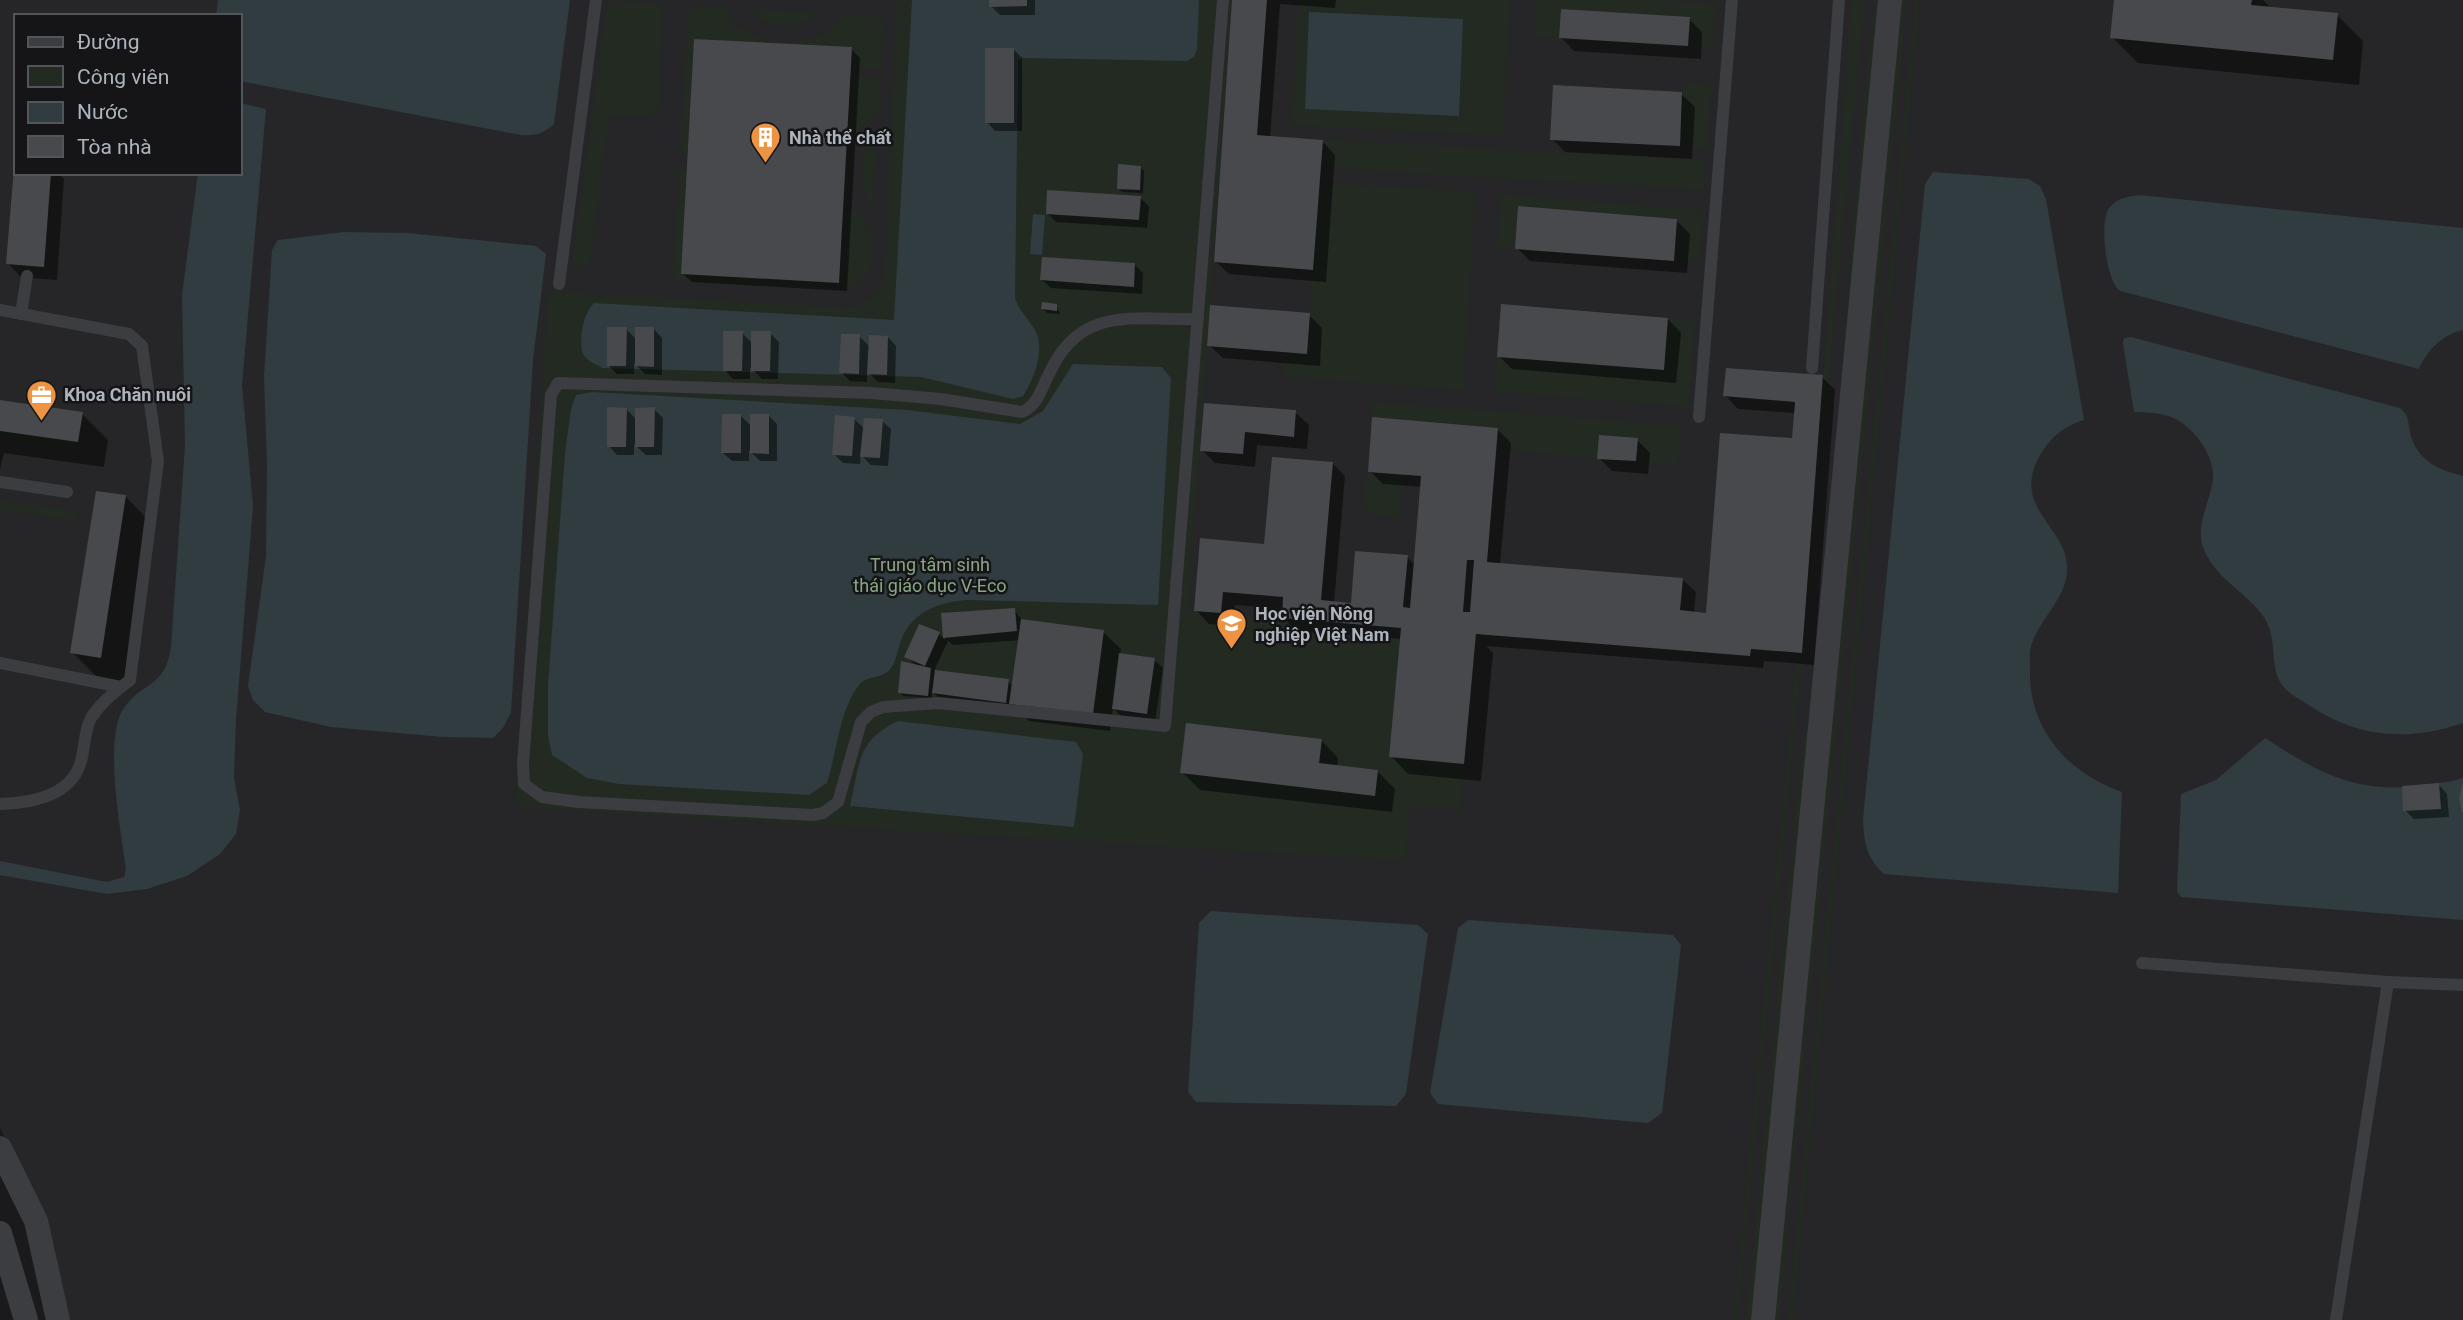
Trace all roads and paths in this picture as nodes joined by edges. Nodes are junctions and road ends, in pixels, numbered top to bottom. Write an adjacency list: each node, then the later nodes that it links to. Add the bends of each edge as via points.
1 (596, 0): 7 (lane)
2 (1223, 0): 10 (lane)
3 (1732, 0): 12 (lane)
4 (1839, 0): 11 (lane)
5 (1890, 0): 25 (street)
6 (27, 276): 9 (lane)
7 (559, 284)
8 (0, 310): 9 (lane)
9 (21, 314): 16 (lane, via 129,334 142,346 158,461 130,680)
10 (1198, 319): 10 (lane, via 1165,726 964,705 919,702 883,707 861,722 838,802 813,816 579,802 542,797 524,783 551,394 558,383 906,396 1022,412 1037,401 1064,346 1084,328 1100,323)
11 (1812, 368)
12 (1699, 417)
13 (0, 482): 14 (lane)
14 (67, 492)
15 (0, 663): 16 (lane)
16 (121, 687): 17 (lane, via 103,701 89,721 80,764 69,784 23,803)
17 (0, 804)
18 (2143, 963): 19 (lane)
19 (2388, 982): 20 (lane); 26 (lane)
20 (2463, 985)
21 (0, 1148): 24 (street, via 36,1221)
22 (0, 1233): 23 (street)
23 (26, 1320)
24 (58, 1320)
25 (1763, 1320)
26 (2336, 1320)

